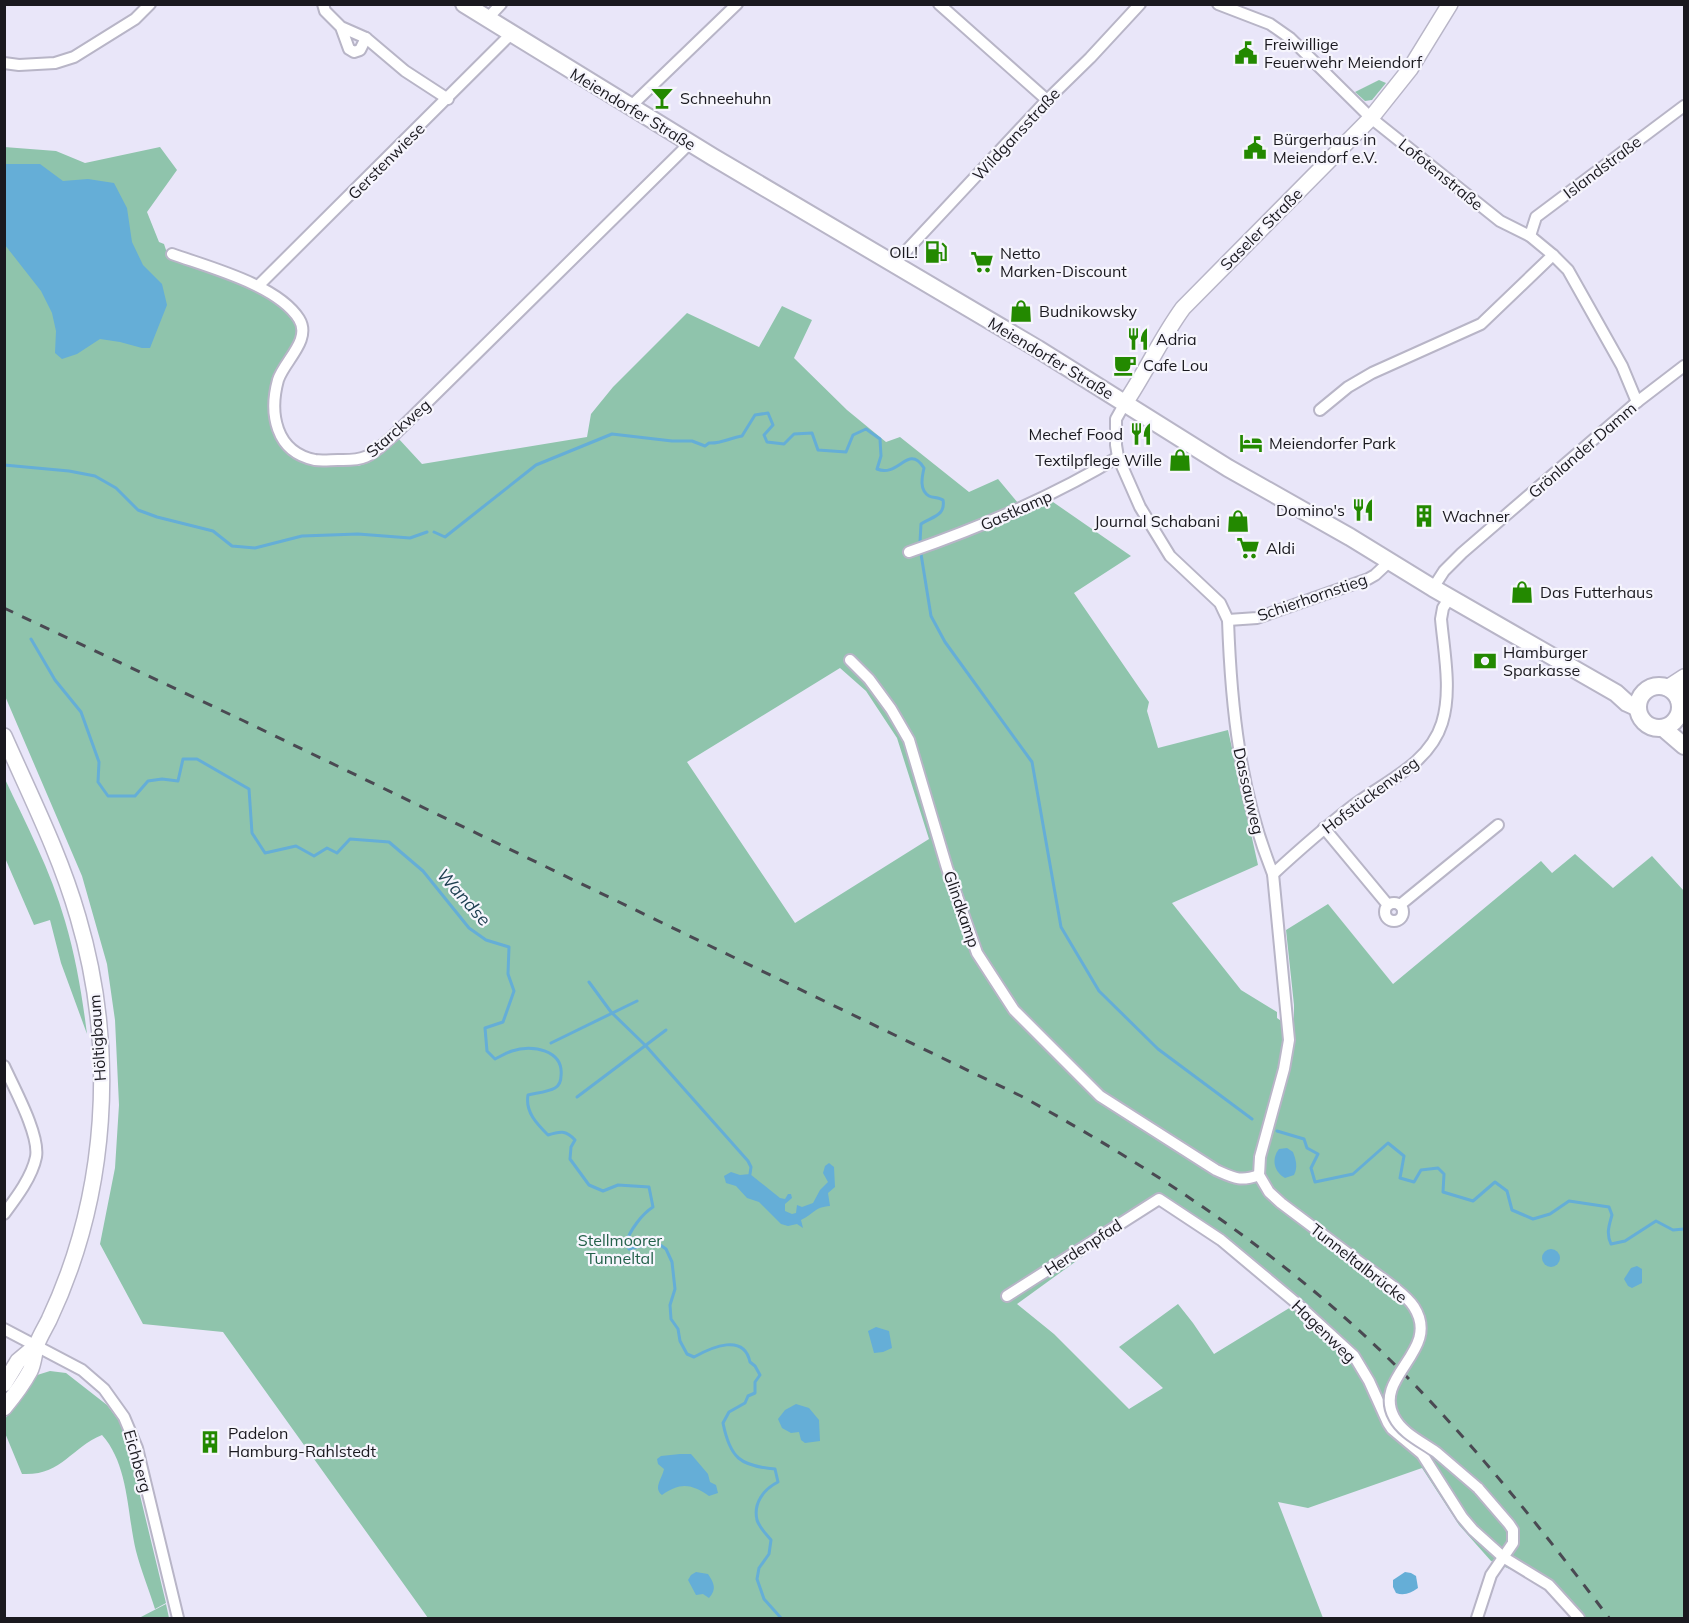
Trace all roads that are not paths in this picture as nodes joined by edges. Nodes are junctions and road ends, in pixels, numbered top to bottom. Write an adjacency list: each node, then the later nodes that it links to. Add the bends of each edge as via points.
1 (150, 4): 14 (street, via 135,19 74,57 46,63)
2 (323, 4): 11 (street)
3 (464, 4): 10 (main road, Meiendorfer Straße)
4 (501, 4): 10 (street)
5 (737, 4): 17 (street)
6 (939, 4): 16 (street)
7 (1140, 4): 16 (street, Wildgansstraße)
8 (1218, 4): 19 (street, Lofotenstraße, via 1270,24 1290,38)
9 (1450, 4): 19 (main road, Saseler Straße, via 1410,69)
10 (487, 19): 12 (main road, Meiendorfer Straße)
11 (341, 27): 13 (street); 13 (street, via 349,49 354,52 360,50)
12 (511, 34): 15 (street, Gerstenwiese); 17 (main road, Meiendorfer Straße)
13 (366, 38): 15 (street, via 405,71)
14 (4, 63)
15 (448, 99): 25 (street, Gerstenwiese)
16 (1047, 100): 24 (street, Wildgansstraße)
17 (630, 106): 20 (main road, Meiendorfer Straße)
18 (1684, 106): 21 (street, Islandstraße, via 1536,217)
19 (1371, 118): 21 (street, Lofotenstraße, via 1500,221); 28 (main road, Saseler Straße, via 1183,308)
20 (690, 143): 24 (main road, Meiendorfer Straße); 25 (street, Starckweg, via 393,436 369,457 357,461 306,457 277,430 274,418 278,381 303,330 295,313)
21 (1530, 236): 23 (street, Lofotenstraße)
22 (172, 254): 25 (street, Starckweg)
23 (1553, 255): 27 (street, Lofotenstraße, via 1568,270 1623,366); 29 (street, via 1481,324 1372,373)
24 (893, 265): 28 (main road, Meiendorfer Straße)
25 (259, 285)
26 (1684, 366): 27 (street, Grönlander Damm)
27 (1637, 402): 33 (street, Grönlander Damm, via 1462,553)
28 (1125, 403): 30 (street, Dassauweg, via 1115,425); 32 (main road, Meiendorfer Straße, via 1228,468)
29 (1320, 410)
30 (1118, 457): 31 (street, Gastkamp, via 1058,491); 35 (street, Dassauweg, via 1140,507 1170,556 1220,603)
31 (909, 552)
32 (1390, 561): 33 (main road, Meiendorfer Straße); 35 (street, Schierhornstieg, via 1368,579 1257,618)
33 (1433, 588): 34 (main road, Meiendorfer Straße)
34 (1449, 597): 39 (main road, Meiendorfer Straße, via 1627,703); 45 (street, Hofstückenweg, via 1441,619 1446,703 1437,737 1418,760)
35 (1228, 620): 46 (street, Dassauweg, via 1241,770)
36 (850, 660): 50 (street, Glindkamp, via 891,709 909,740 977,952 1014,1010 1100,1096 1216,1170 1244,1180)
37 (1684, 677): 38 (main road)
38 (1677, 693): 39 (main road, via 1653,687); 40 (main road, via 1680,710)
39 (1640, 702): 40 (main road, Meiendorfer Straße, via 1640,715 1646,724 1656,728)
40 (1670, 724): 42 (main road); 43 (main road, Meiendorfer Straße)
41 (4, 736): 55 (main road, Höltigbaum, via 78,916 94,990 100,1047 99,1142 90,1203 71,1268)
42 (1684, 737)
43 (1684, 746)
44 (1498, 825): 48 (street)
45 (1324, 828): 46 (street, Hofstückenweg); 47 (street)
46 (1273, 874): 50 (street, Dassauweg, via 1288,1040)
47 (1388, 905): 48 (street); 48 (street, via 1385,915 1395,922 1403,915)
48 (1400, 905)
49 (4, 1066): 52 (street, via 33,1131 37,1151 31,1172)
50 (1259, 1175): 58 (street, Tunneltalbrücke, bridge, via 1281,1203 1409,1301 1420,1321 1420,1342 1392,1387 1394,1418 1478,1488 1504,1516 1513,1530 1513,1544)
51 (1159, 1199): 53 (street, Herdenpfad); 58 (street, Hagenweg, via 1221,1240 1354,1356 1392,1429 1422,1454 1462,1517)
52 (4, 1214)
53 (1007, 1296)
54 (4, 1329): 55 (street, Eichberg)
55 (37, 1345): 56 (main road, Höltigbaum, via 18,1360); 57 (main road, Höltigbaum, via 32,1368); 59 (street, Eichberg, via 93,1378 111,1396 124,1418 137,1448)
56 (4, 1384)
57 (4, 1408)
58 (1503, 1557): 60 (street, Tunneltalbrücke, via 1491,1575); 61 (street, Hagenweg, via 1549,1585)
59 (178, 1618)
60 (1477, 1618)
61 (1579, 1618)

